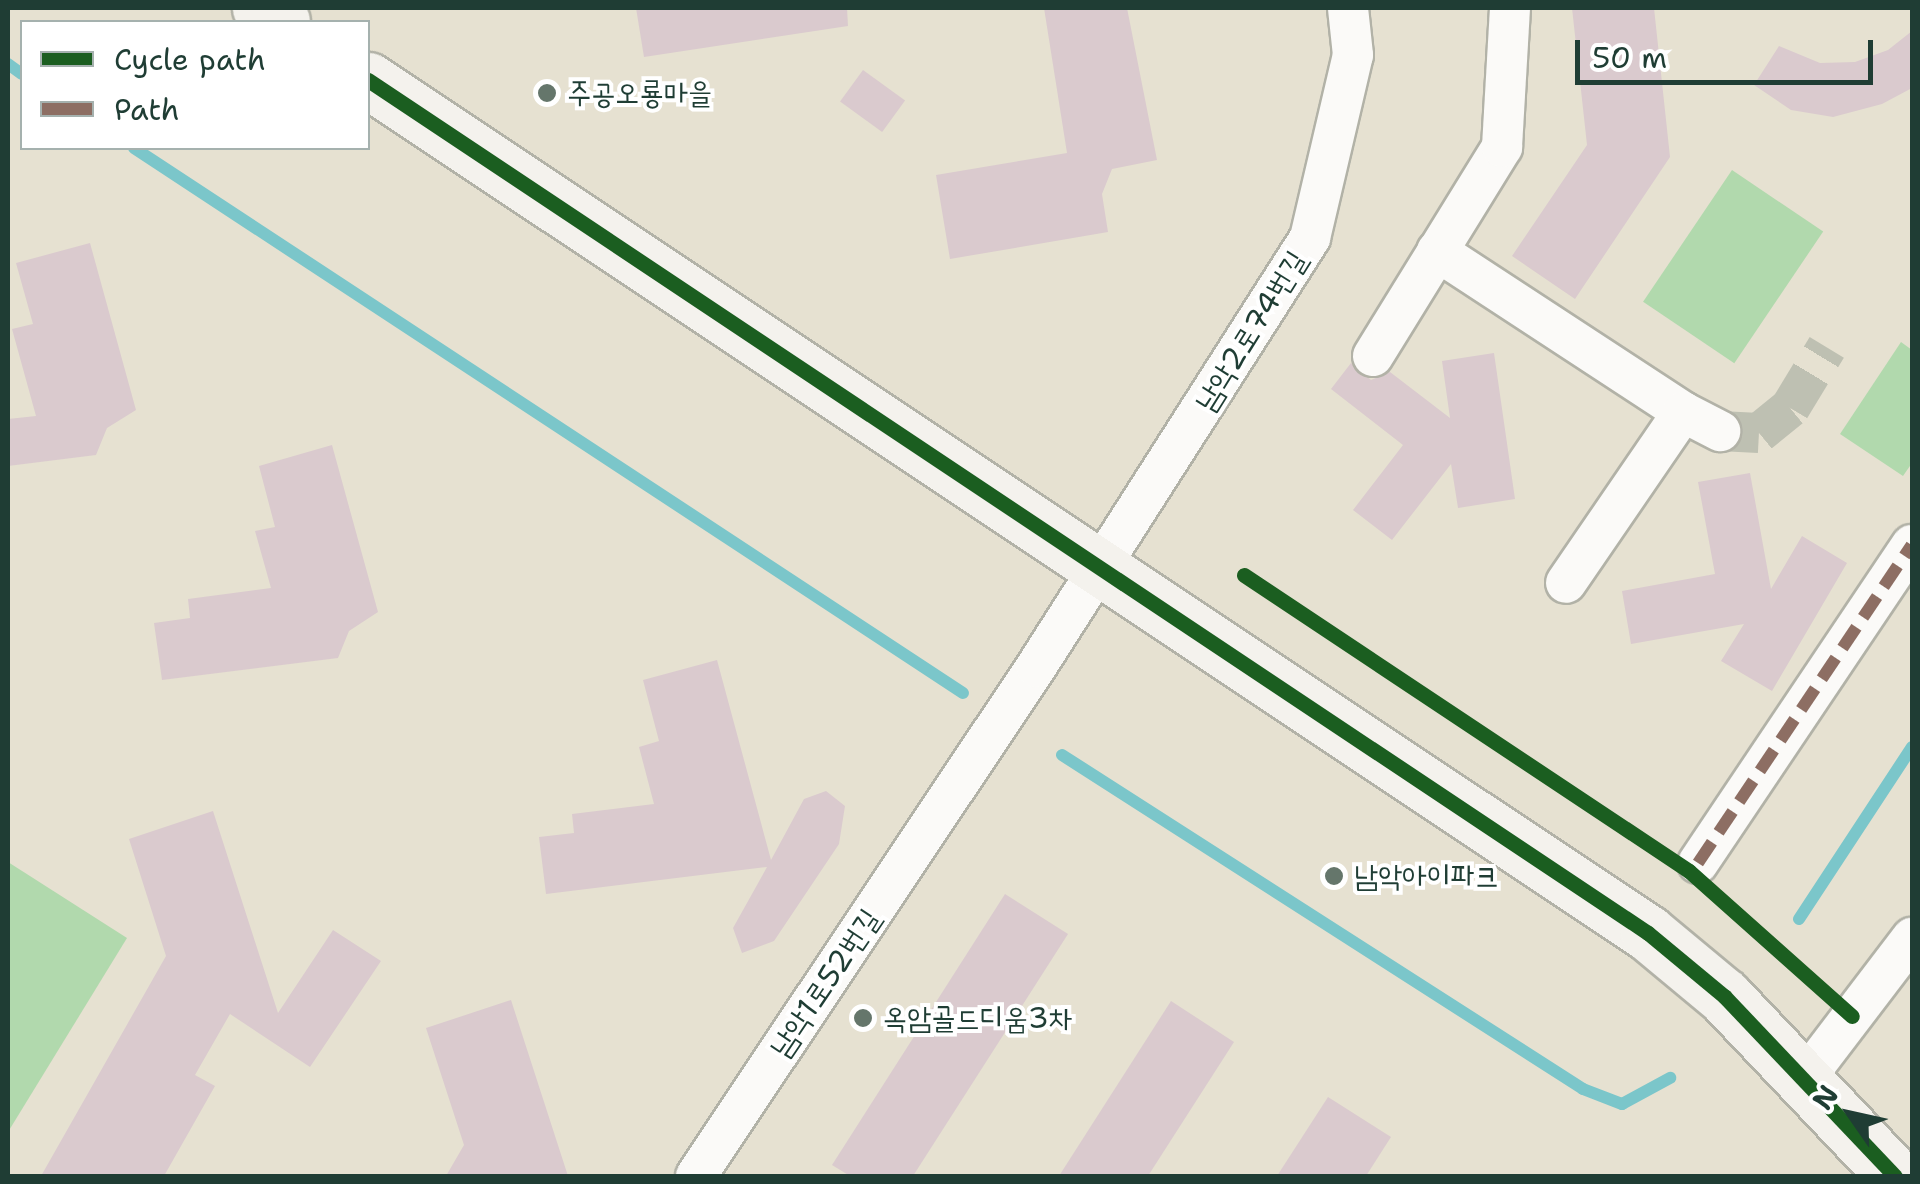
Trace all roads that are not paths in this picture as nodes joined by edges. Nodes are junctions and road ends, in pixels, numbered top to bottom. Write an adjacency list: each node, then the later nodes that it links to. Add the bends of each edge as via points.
1 (1348, 8): 9 (street, 남악2로74번길, via 1353,54 1310,238)
2 (1510, 8): 4 (street, via 1502,147)
3 (370, 81): 9 (street)
4 (1437, 252): 5 (street); 6 (street)
5 (1372, 356)
6 (1684, 412): 7 (street); 10 (street)
7 (1720, 431)
8 (1912, 545): 11 (street)
9 (1095, 570): 13 (street, via 1648,933); 14 (street, 남악1로52번길)
10 (1566, 583)
11 (1698, 863)
12 (1912, 938): 13 (street)
13 (1806, 1077): 15 (street)
14 (696, 1176)
15 (1895, 1176)

